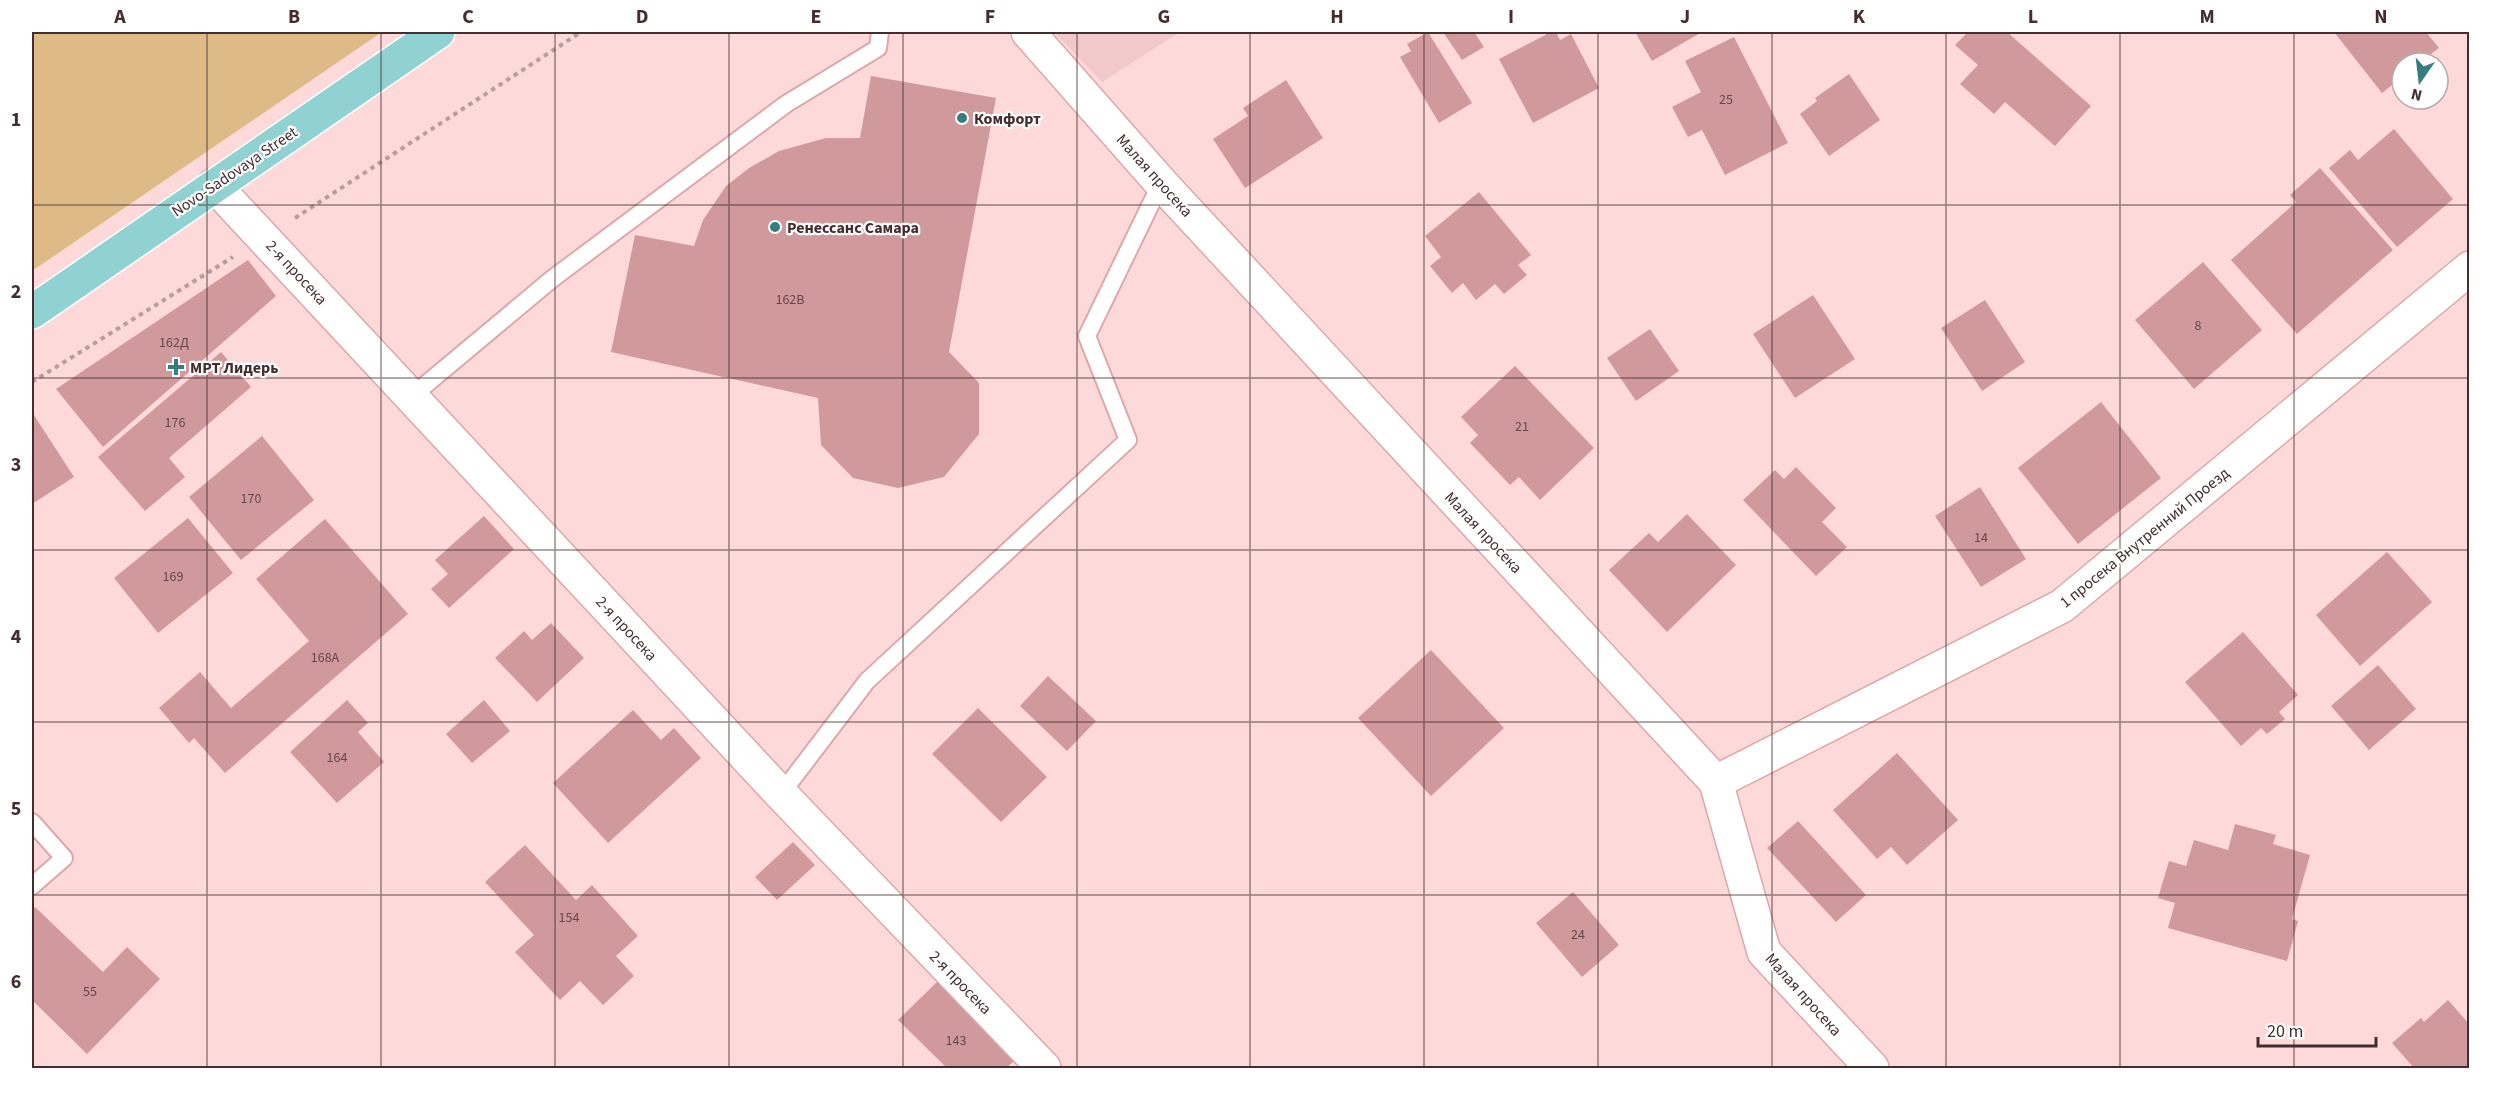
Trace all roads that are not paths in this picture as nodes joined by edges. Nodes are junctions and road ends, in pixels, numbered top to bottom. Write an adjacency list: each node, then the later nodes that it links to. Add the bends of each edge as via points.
1 (438, 32): 5 (main road, Novo-Sadovaya Street)
2 (880, 32): 8 (lane, via 879,48 786,104 552,279)
3 (1028, 32): 4 (street, Малая просека)
4 (1161, 183): 9 (street, Малая просека); 10 (lane, via 1087,336 1128,440 867,681)
5 (214, 184): 7 (main road, Novo-Sadovaya Street); 8 (street, 2-я просека)
6 (2469, 268): 9 (street, 1 просека Внутренний Проезд, via 2062,606)
7 (32, 312)
8 (412, 396): 10 (street, 2-я просека)
9 (1716, 782): 14 (street, Малая просека, via 1764,952)
10 (781, 794): 13 (street, 2-я просека)
11 (32, 822): 12 (lane, via 64,858)
12 (32, 886)
13 (1044, 1068)
14 (1872, 1068)

